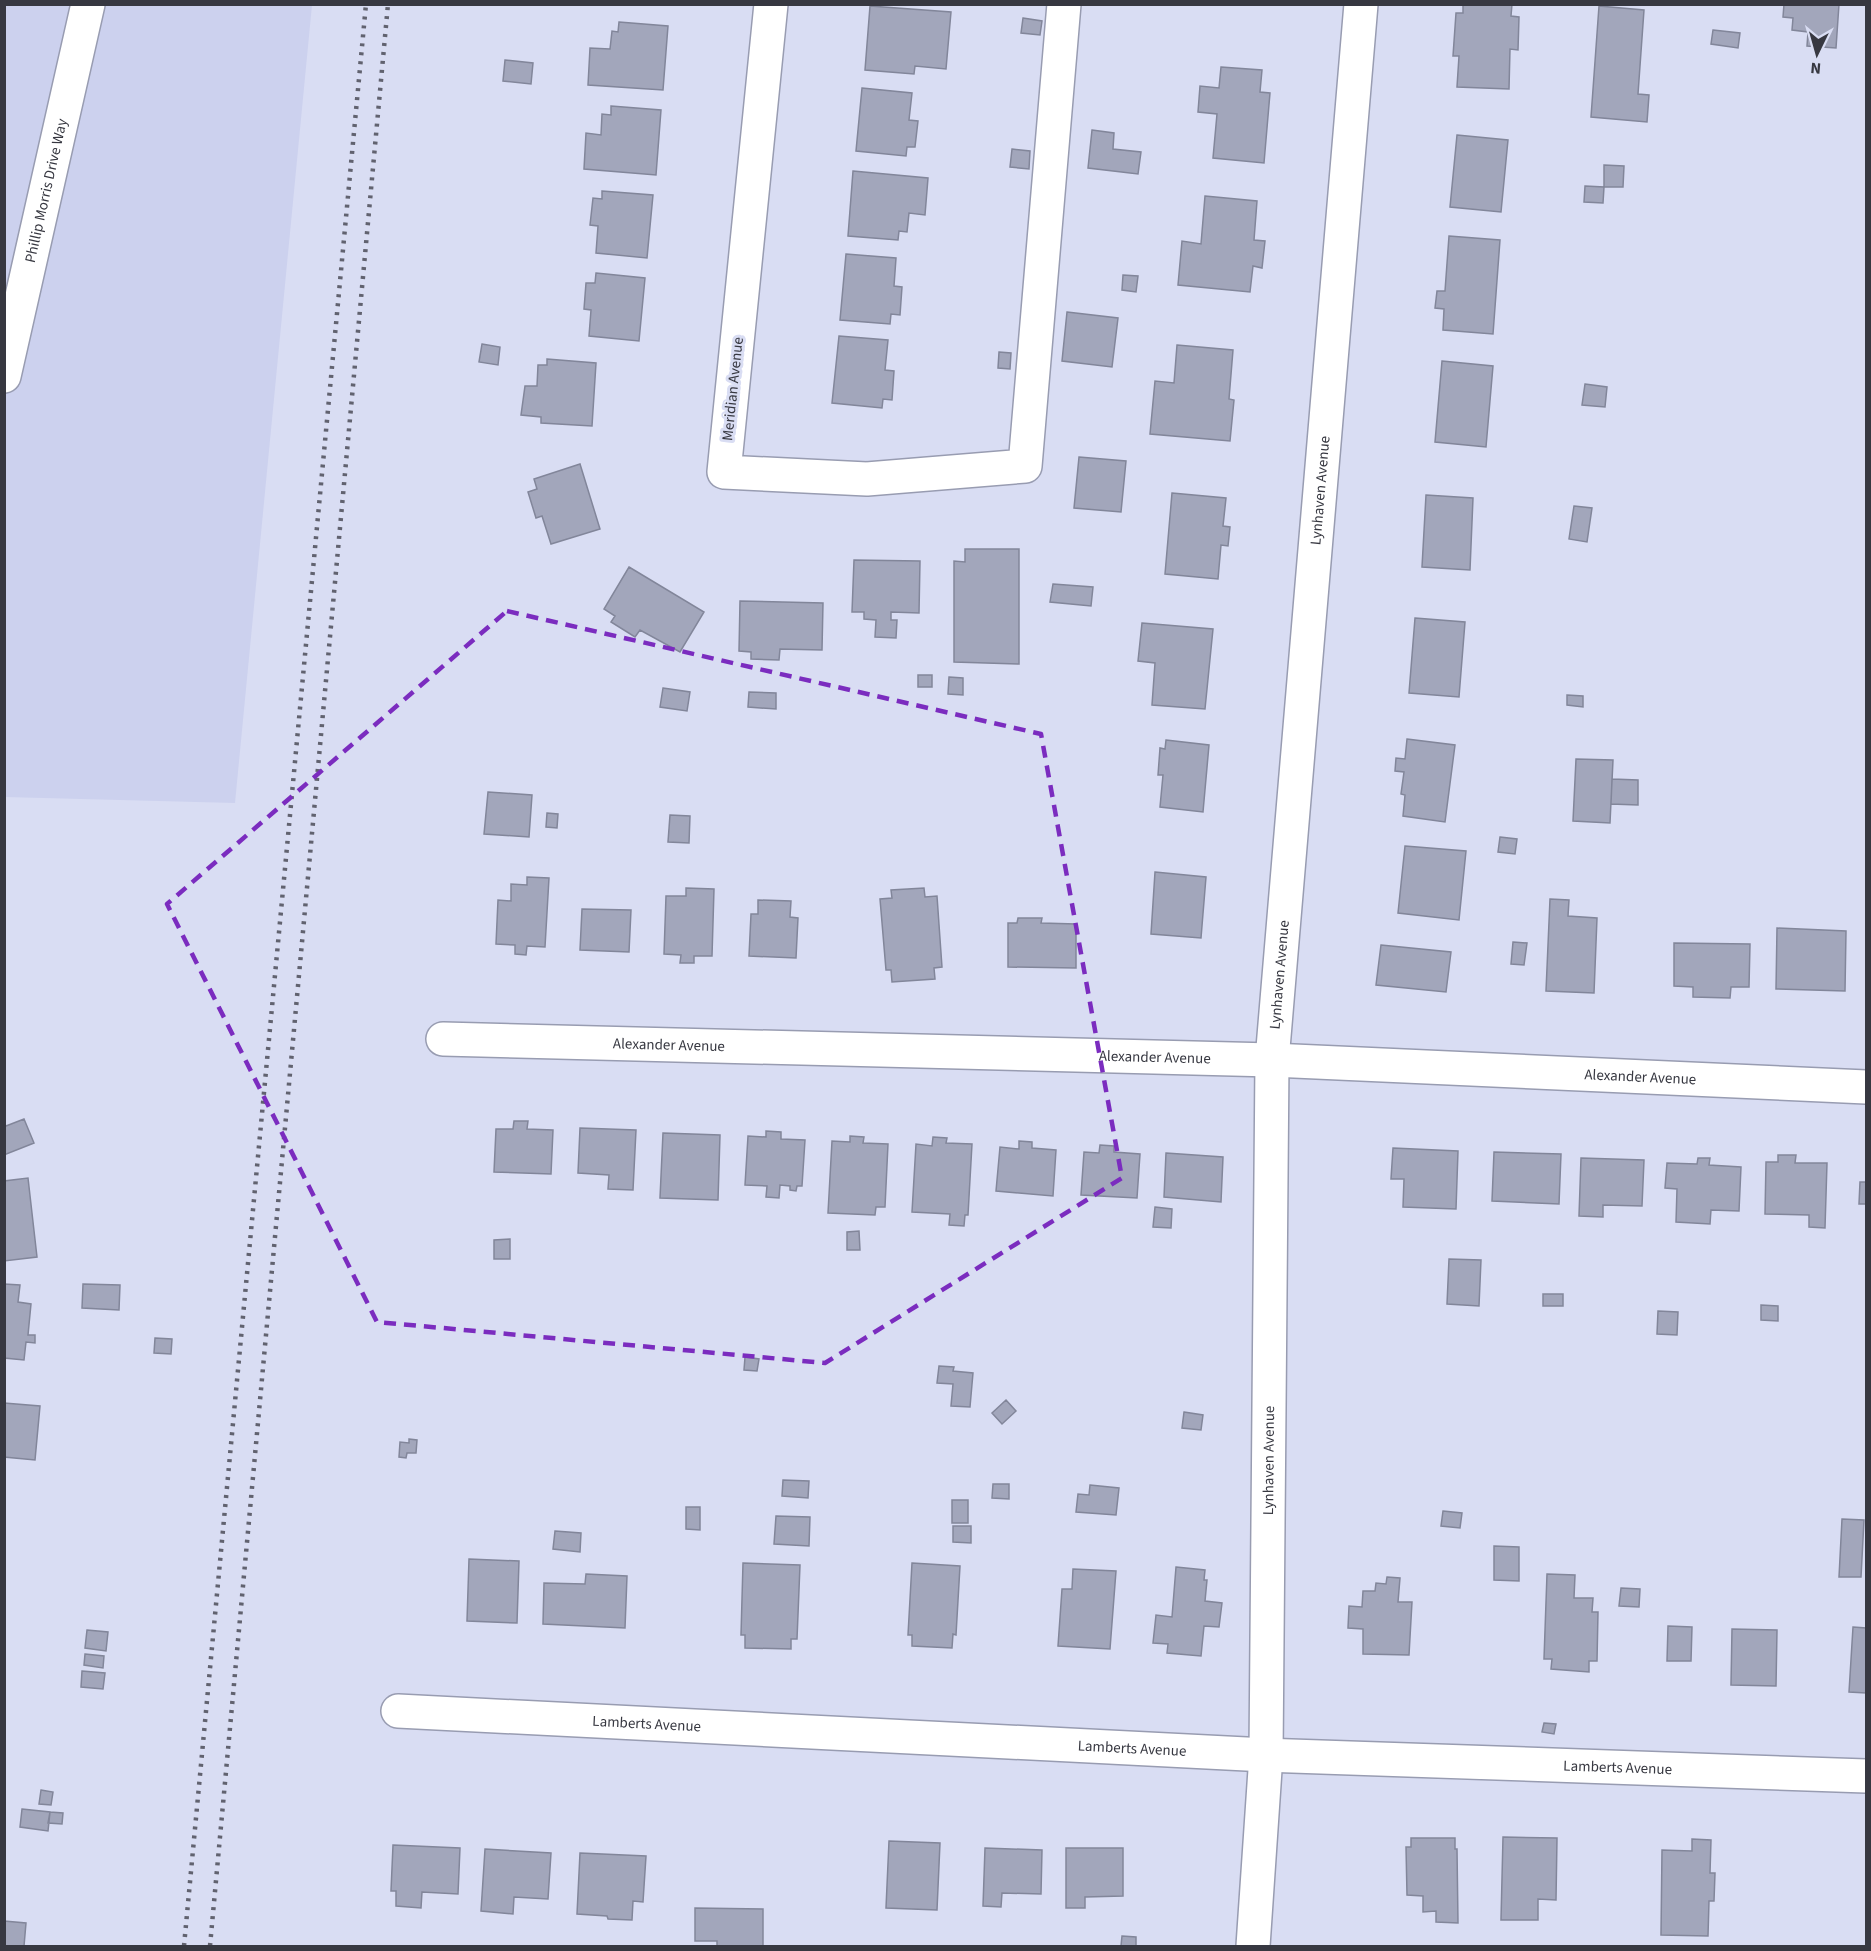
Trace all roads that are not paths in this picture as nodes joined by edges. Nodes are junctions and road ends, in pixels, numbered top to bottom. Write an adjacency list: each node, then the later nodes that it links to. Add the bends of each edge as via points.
1 (88, 4): 5 (street, Phillip Morris Drive Way)
2 (771, 4): 3 (street, Meridian Avenue, via 724,472 867,479 1025,466)
3 (1064, 4)
4 (1361, 4): 7 (street, Lynhaven Avenue)
5 (4, 376)
6 (443, 1039): 7 (street, Alexander Avenue)
7 (1272, 1060): 8 (street, Alexander Avenue); 10 (street, Lynhaven Avenue)
8 (1866, 1087)
9 (398, 1711): 10 (street, Lamberts Avenue)
10 (1266, 1755): 11 (street, Lamberts Avenue); 12 (street, Lynhaven Avenue)
11 (1866, 1776)
12 (1253, 1947)

